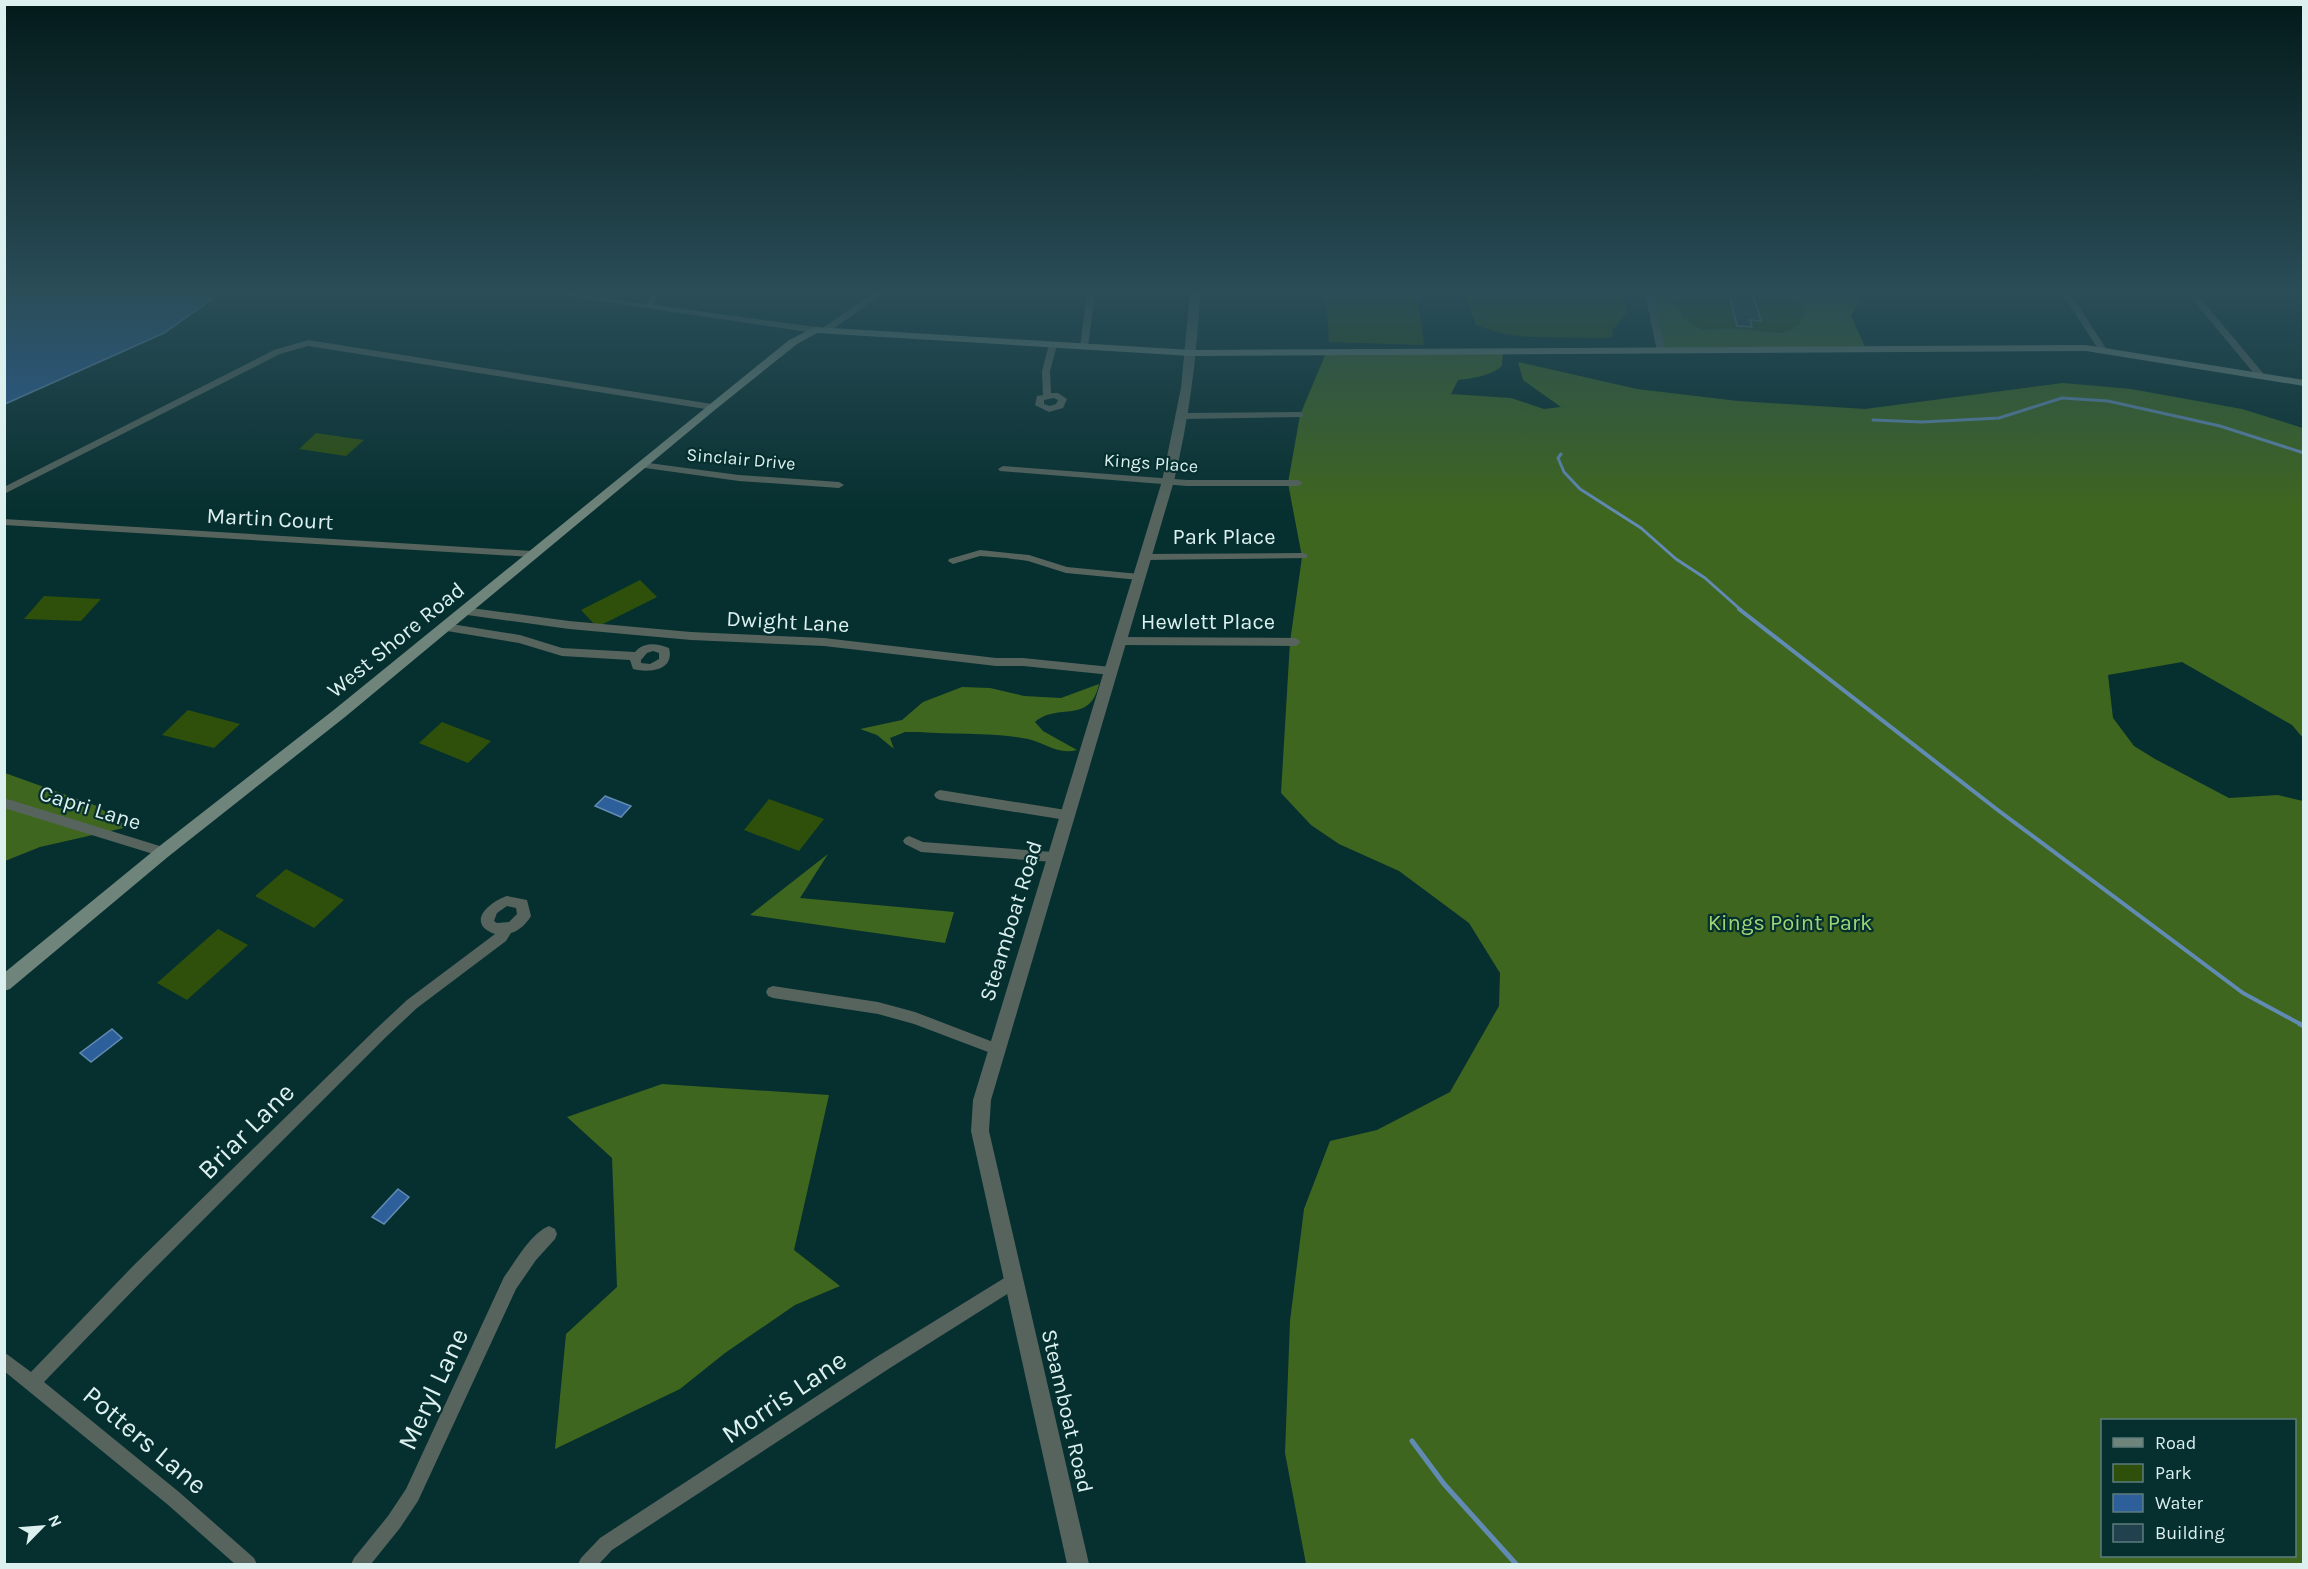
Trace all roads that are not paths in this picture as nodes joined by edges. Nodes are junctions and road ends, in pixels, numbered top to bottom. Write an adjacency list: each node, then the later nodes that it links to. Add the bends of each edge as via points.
1 (250, 366): 19 (street)
2 (455, 366): 11 (street)
3 (763, 366): 11 (main road, West Shore Road)
4 (1047, 366): 10 (street)
5 (1189, 366): 13 (street, Steamboat Road)
6 (2205, 366): 8 (main road)
7 (2253, 366): 8 (street)
8 (2260, 375): 9 (main road)
9 (2304, 383)
10 (1047, 395)
11 (712, 407): 14 (main road, West Shore Road)
12 (1300, 415): 13 (street)
13 (1183, 416): 16 (street, Steamboat Road)
14 (641, 465): 18 (street, Sinclair Drive, via 739,478); 21 (main road, West Shore Road)
15 (1003, 469): 16 (street, Kings Place)
16 (1168, 481): 17 (street, Kings Place); 23 (street, Steamboat Road)
17 (1298, 483)
18 (839, 485)
19 (4, 491)
20 (4, 522): 21 (street, Martin Court)
21 (532, 554): 26 (main road, West Shore Road)
22 (1303, 556): 23 (street, Park Place)
23 (1146, 557): 25 (street, Steamboat Road)
24 (953, 561): 25 (street, via 997,554 1029,558 1066,570)
25 (1139, 577): 28 (street, Steamboat Road)
26 (464, 611): 27 (main road, West Shore Road); 31 (street, Dwight Lane, via 569,625 829,643)
27 (445, 627): 30 (street, via 520,639 562,652); 36 (main road, West Shore Road)
28 (1120, 641): 29 (street, Hewlett Place); 31 (street, Steamboat Road)
29 (1296, 642)
30 (636, 656)
31 (1111, 671): 34 (street, Steamboat Road)
32 (940, 795): 34 (street)
33 (4, 803): 36 (street, Capri Lane)
34 (1066, 815): 37 (street, Steamboat Road)
35 (909, 841): 37 (street, via 921,847)
36 (163, 852): 39 (main road, West Shore Road)
37 (1053, 857): 41 (street, Steamboat Road)
38 (506, 929): 45 (street, Briar Lane, via 381,1033)
39 (4, 984)
40 (773, 992): 41 (street, via 878,1008)
41 (996, 1049): 43 (street, Steamboat Road, via 982,1101 981,1131)
42 (549, 1234): 47 (street, Meryl Lane, via 510,1283 412,1495)
43 (1014, 1280): 48 (street, Morris Lane, via 606,1545); 49 (street, Steamboat Road)
44 (4, 1360): 45 (street, Potters Lane)
45 (33, 1382): 46 (street, Potters Lane)
46 (248, 1564)
47 (360, 1564)
48 (587, 1564)
49 (1078, 1564)

